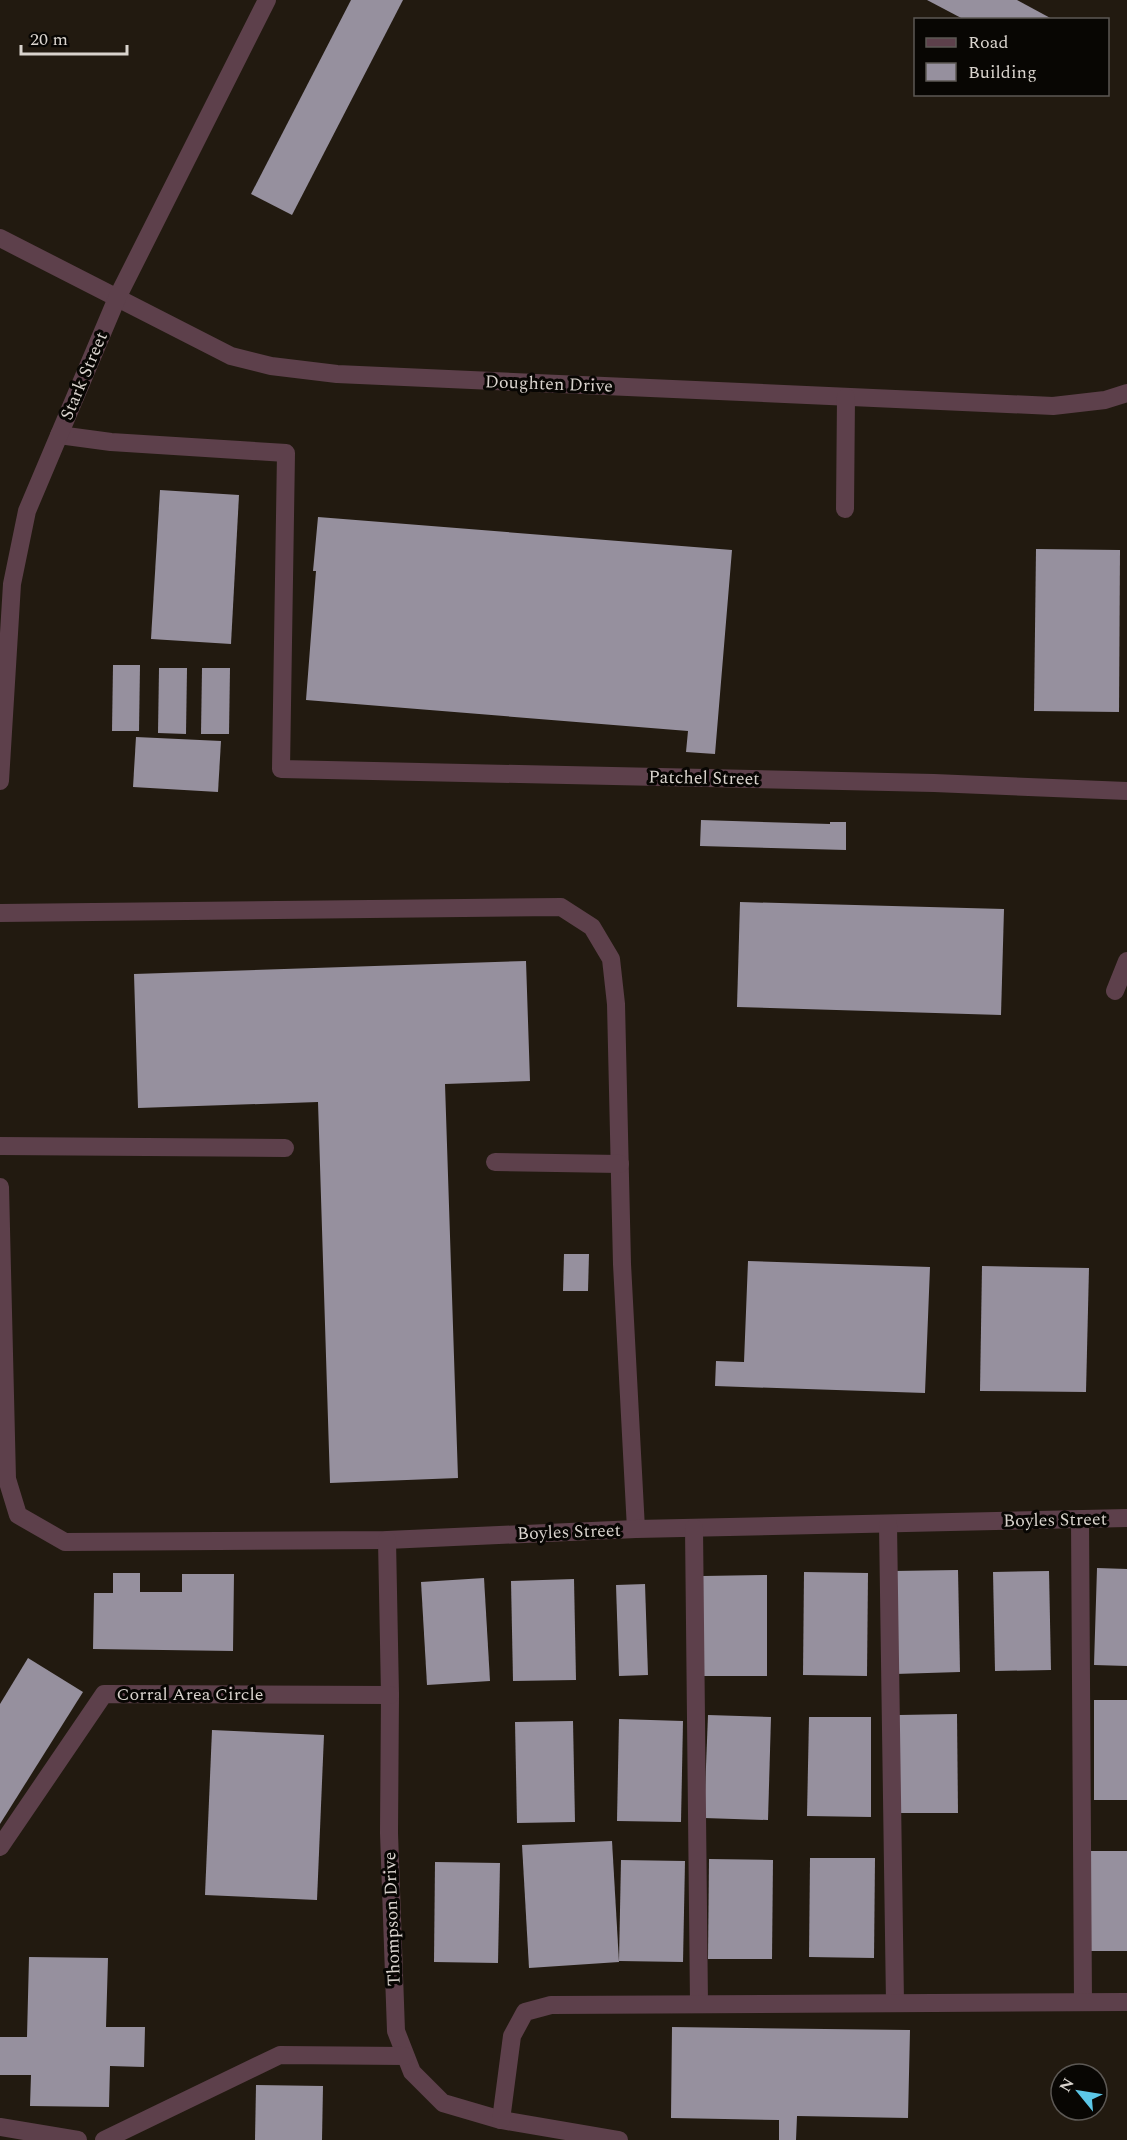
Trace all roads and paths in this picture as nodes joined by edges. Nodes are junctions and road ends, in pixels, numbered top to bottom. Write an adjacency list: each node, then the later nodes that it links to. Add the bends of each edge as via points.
1 (267, 0): 3 (street, Stark Street)
2 (0, 238): 3 (street, Doughten Drive)
3 (117, 298): 5 (street, Doughten Drive, via 231,356 272,366 337,374); 6 (street, Stark Street)
4 (1127, 393): 5 (street, Doughten Drive, via 1105,400 1053,406)
5 (846, 397): 7 (street)
6 (59, 435): 8 (street, Stark Street, via 27,511 12,584); 9 (street, Patchel Street, via 286,453 281,770 934,783)
7 (844, 509)
8 (0, 781)
9 (1127, 791)
10 (0, 914): 16 (street, via 561,908 592,927 611,959 616,1004)
11 (1127, 961): 12 (street)
12 (1115, 991)
13 (0, 1146): 14 (street)
14 (285, 1148)
15 (495, 1162): 16 (street)
16 (620, 1164): 22 (street)
17 (0, 1187): 23 (street, Boyles Street, via 7,1479 18,1515 65,1542)
18 (1127, 1518): 19 (street, Boyles Street)
19 (1080, 1519): 20 (street, Boyles Street); 26 (street)
20 (888, 1524): 21 (street, Boyles Street); 28 (street)
21 (694, 1528): 22 (street, Boyles Street); 29 (street)
22 (636, 1529): 23 (street, Boyles Street)
23 (387, 1540): 24 (street, Thompson Drive)
24 (390, 1695): 25 (street, Corral Area Circle, via 104,1694); 30 (street, Thompson Drive, via 388,1833 396,2031)
25 (0, 1847)
26 (1083, 2002): 27 (street); 28 (street)
27 (1127, 2002)
28 (895, 2003): 29 (street)
29 (699, 2004): 31 (street, via 551,2005 525,2012 512,2036)
30 (405, 2056): 31 (street, Thompson Drive, via 411,2072 443,2103); 34 (street, via 280,2055)
31 (501, 2120): 35 (street, Thompson Drive)
32 (0, 2127): 33 (street)
33 (78, 2140)
34 (104, 2140)
35 (619, 2140)

